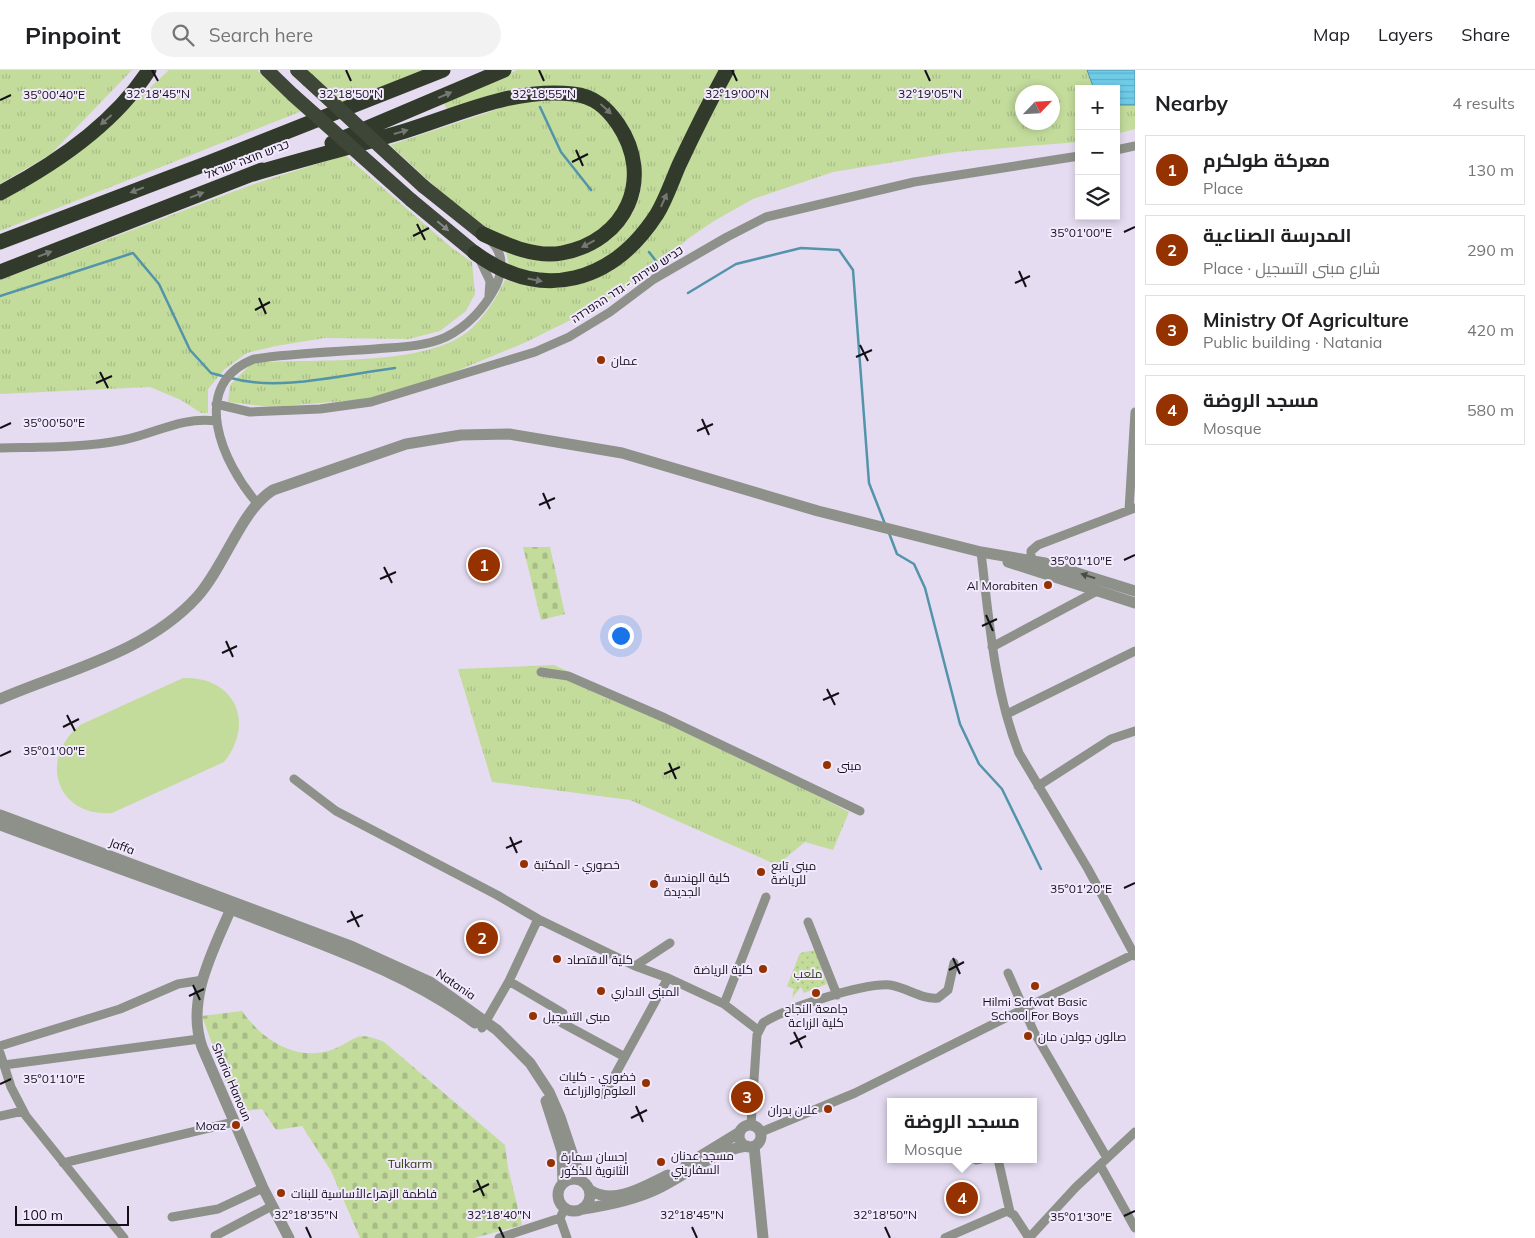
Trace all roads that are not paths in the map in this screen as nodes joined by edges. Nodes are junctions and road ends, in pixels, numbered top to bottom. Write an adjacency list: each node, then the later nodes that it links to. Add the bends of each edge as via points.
1 (149, 70): 8 (highway)
2 (160, 70): 8 (highway)
3 (267, 70): 16 (highway, one-way to 16, bridge)
4 (297, 70): 14 (highway, bridge, via 422,186)
5 (443, 70): 15 (highway, כביש חוצה ישראל, one-way to 15)
6 (504, 70): 12 (highway, כביש חוצה ישראל, one-way to 6)
7 (727, 70): 17 (highway, one-way to 7, via 558,282 599,269 621,255 640,237 658,212)
8 (134, 94): 13 (highway, one-way to 13, via 82,140)
9 (1135, 146): 10 (street)
10 (1120, 149)
11 (1075, 157): 20 (street, כביש שירות - גדר ההפרדה, via 914,182 766,218 654,279 569,337 535,352 371,402 250,412)
12 (253, 174): 14 (highway, one-way to 14, via 512,96 573,94 598,102 610,113 631,149 635,166 635,185 619,220 584,246 561,253 524,250); 18 (highway, כביש חוצה ישראל, one-way to 12)
13 (0, 194)
14 (483, 234): 17 (street, via 497,248)
15 (0, 242)
16 (475, 253): 17 (highway); 19 (street, via 490,281)
17 (502, 270): 19 (street)
18 (0, 272)
19 (489, 298): 20 (street, via 463,326 432,342 416,346 271,356 240,364 223,382)
20 (216, 404): 22 (street)
21 (1135, 412): 25 (street)
22 (216, 421): 23 (street, via 189,421 123,440 79,446); 24 (street, via 236,473)
23 (0, 448)
24 (257, 503): 26 (street, via 273,490 406,444 461,435 509,434 622,454 818,511); 34 (street, via 214,575 197,597 166,625 123,650)
25 (1132, 509): 27 (street, via 1038,545 1031,551)
26 (981, 552): 27 (street); 29 (street); 31 (street)
27 (1031, 561): 28 (street, one-way to 27)
28 (1135, 591)
29 (1095, 592): 30 (street); 31 (street)
30 (1135, 604)
31 (992, 647): 35 (street)
32 (1135, 651): 35 (street)
33 (542, 672): 39 (street, via 568,676 666,718)
34 (0, 699)
35 (1007, 714): 38 (street, via 1020,753)
36 (1133, 730): 38 (street, via 1111,739)
37 (294, 779): 44 (street, via 336,812 498,894)
38 (1038, 786): 47 (street)
39 (860, 811)
40 (0, 815): 43 (street, Jaffa)
41 (0, 825): 43 (street, Jaffa)
42 (766, 897): 55 (street)
43 (232, 905): 52 (street, Sharia Hanoun); 57 (street, Natania, via 393,973)
44 (538, 919): 49 (street); 53 (street)
45 (808, 922): 54 (street)
46 (670, 943): 49 (street)
47 (1135, 955): 56 (street)
48 (954, 963): 54 (street, via 948,990 938,998 890,985)
49 (635, 966): 51 (street)
50 (1008, 973): 56 (street)
51 (668, 978): 55 (street); 62 (street)
52 (204, 980): 59 (street, Sharia Hanoun, via 196,1010); 60 (street, via 178,984 120,1009)
53 (508, 981): 57 (street); 62 (street, via 563,1013 562,1023)
54 (837, 995): 58 (street, via 769,1019)
55 (724, 1004): 58 (street)
56 (1026, 1009): 70 (street, via 855,1092); 73 (street, via 1034,1032)
57 (484, 1025): 76 (street, Natania, via 525,1057 549,1092); 77 (street, Natania, via 521,1061 542,1092 562,1151)
58 (758, 1030): 68 (street)
59 (199, 1039): 63 (street); 67 (street, Sharia Hanoun)
60 (0, 1046)
61 (0, 1052): 63 (street)
62 (625, 1057): 64 (street)
63 (3, 1070): 65 (street)
64 (604, 1096)
65 (23, 1111): 66 (street); 74 (street)
66 (0, 1116)
67 (234, 1122): 74 (street); 78 (street, Sharia Hanoun)
68 (751, 1125): 69 (street, via 744,1126); 70 (street)
69 (740, 1132): 72 (street, via 740,1139); 79 (street, via 674,1172 640,1188 607,1197)
70 (761, 1132): 72 (street, via 761,1139)
71 (1135, 1132): 73 (street)
72 (751, 1146): 81 (street, via 728,1151 644,1195); 91 (street)
73 (1104, 1161): 85 (street); 93 (street)
74 (63, 1163): 87 (street)
75 (999, 1163): 82 (street)
76 (582, 1180): 77 (street, via 569,1179); 79 (street)
77 (563, 1184): 83 (street, via 558,1197)
78 (263, 1188): 80 (street, Sharia Hanoun); 84 (street, via 218,1209)
79 (590, 1190): 81 (street, via 590,1200)
80 (272, 1206): 86 (street); 88 (street, Sharia Hanoun)
81 (584, 1209): 83 (street)
82 (1010, 1212): 92 (street, via 1003,1212); 93 (street)
83 (563, 1213): 89 (street); 90 (street)
84 (172, 1217)
85 (1135, 1228)
86 (215, 1236)
87 (124, 1238)
88 (289, 1238)
89 (499, 1238)
90 (567, 1238)
91 (763, 1238)
92 (945, 1238)
93 (1029, 1238)

